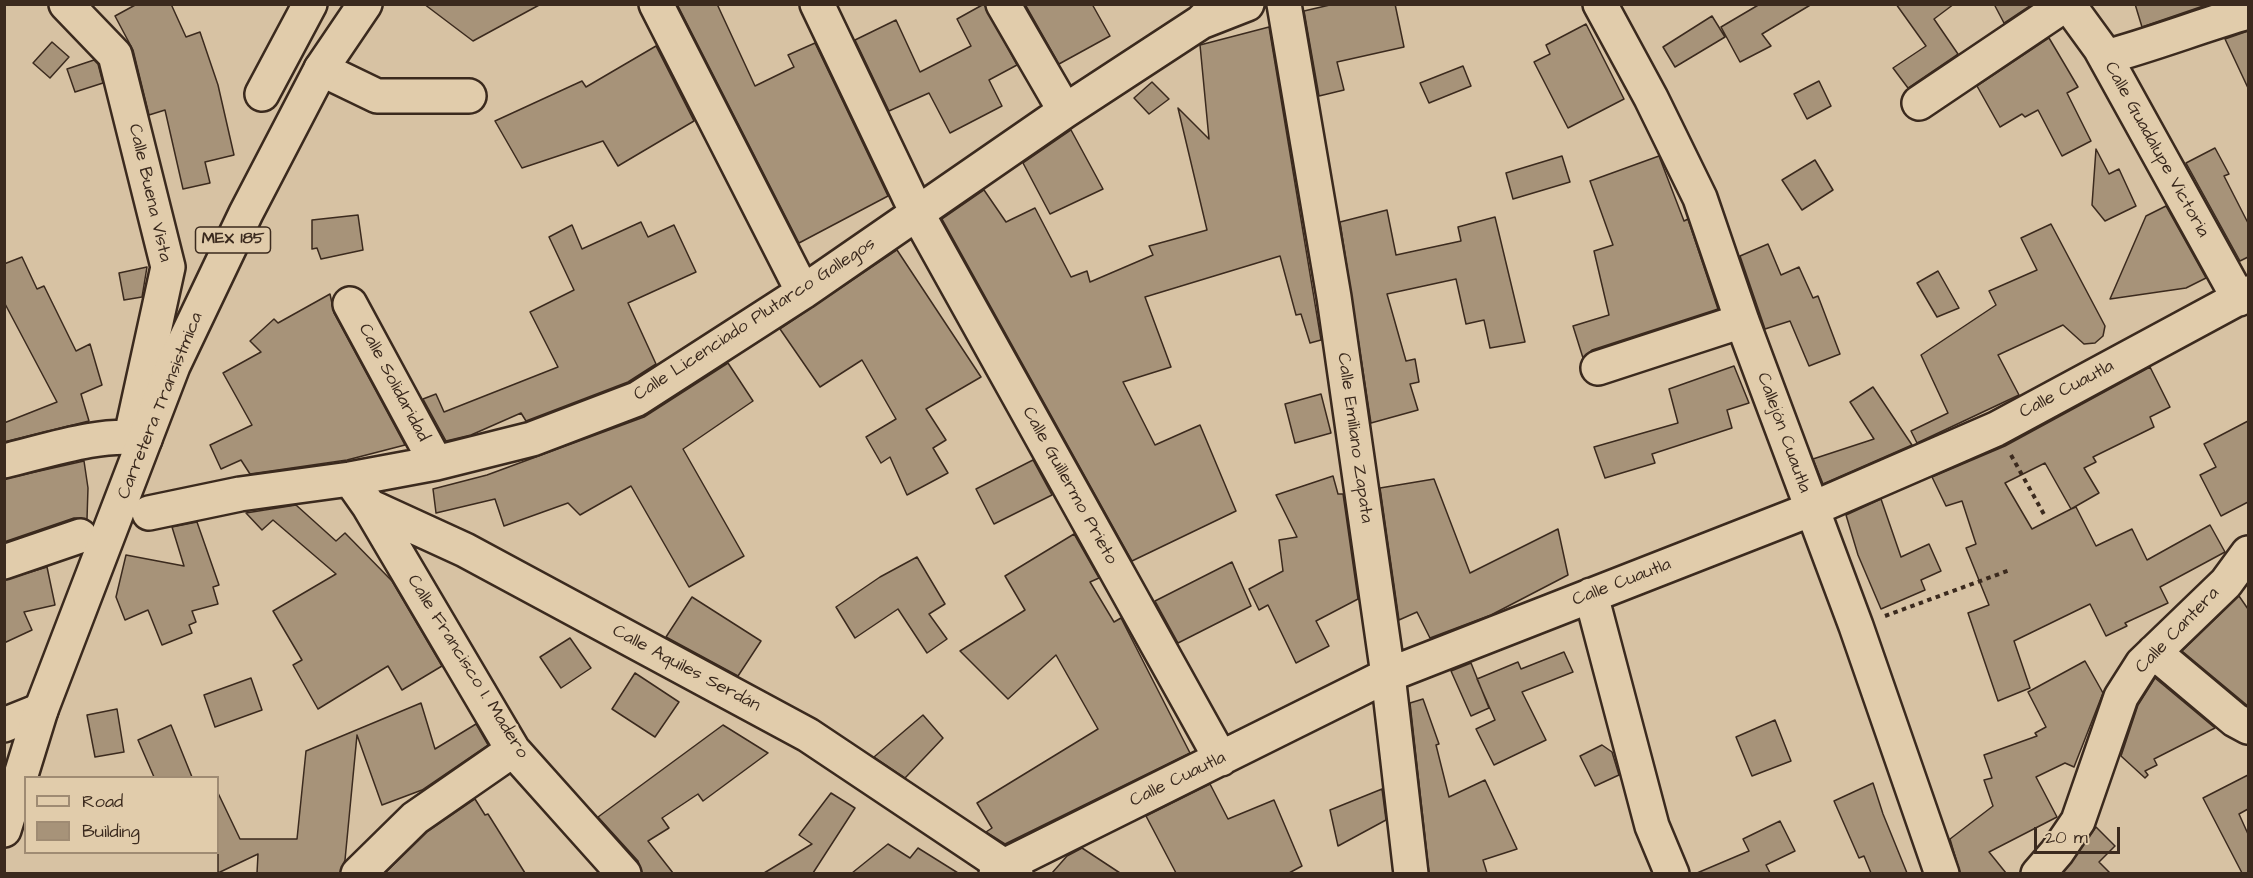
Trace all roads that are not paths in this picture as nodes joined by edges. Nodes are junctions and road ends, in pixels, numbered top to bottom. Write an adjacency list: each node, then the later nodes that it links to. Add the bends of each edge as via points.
1 (66, 4): 25 (street, Calle Buena Vista, via 116,55 168,267)
2 (310, 4): 15 (street)
3 (365, 4): 14 (street, Carretera Transistmica / MEX 185)
4 (656, 4): 20 (street)
5 (816, 4): 19 (street, Calle Guillermo Prieto)
6 (1003, 4): 18 (street)
7 (1247, 4): 12 (street, Calle Licenciado Plutarco Gallegos)
8 (1284, 4): 37 (street, Calle Emiliano Zapata, via 1334,297)
9 (1600, 4): 23 (street, Callejón Cuautla, via 1700,198)
10 (2067, 4): 13 (street, Calle Guadalupe Victoria); 17 (street)
11 (2248, 12): 13 (street)
12 (1210, 13): 18 (street, Calle Licenciado Plutarco Gallegos)
13 (2106, 57): 21 (street, Calle Guadalupe Victoria)
14 (321, 69): 16 (street, via 377,96); 25 (street, Carretera Transistmica / MEX 185, via 246,213)
15 (262, 94)
16 (469, 96)
17 (1919, 103)
18 (1065, 111): 19 (street, Calle Licenciado Plutarco Gallegos)
19 (917, 213): 20 (street, Calle Licenciado Plutarco Gallegos); 42 (street, Calle Guillermo Prieto)
20 (803, 292): 27 (street, Calle Licenciado Plutarco Gallegos, via 637,399 532,439)
21 (2244, 296): 30 (street, Calle Cuautla, via 1996,429)
22 (350, 304): 27 (street, Calle Solidaridad)
23 (1742, 321): 24 (street); 30 (street, Callejón Cuautla)
24 (1598, 368)
25 (138, 438): 26 (street, via 73,444); 38 (street, Carretera Transistmica / MEX 185)
26 (4, 461)
27 (436, 463): 28 (street, Calle Licenciado Plutarco Gallegos)
28 (350, 479): 29 (street); 31 (street, Calle Licenciado Plutarco Gallegos, via 240,494)
29 (369, 506): 41 (street, Calle Francisco I. Madero); 44 (street, Calle Aquiles Serdán, via 465,550 808,735)
30 (1812, 508): 35 (street, Calle Cuautla); 49 (street, Callejón Cuautla)
31 (149, 513)
32 (80, 536): 34 (street)
33 (2248, 554): 36 (street, Calle Cantera, via 2226,583)
34 (4, 562)
35 (1592, 595): 37 (street, Calle Cuautla); 48 (street, via 1652,826)
36 (2154, 652): 40 (street); 50 (street, Calle Cantera, via 2121,697 2078,820)
37 (1388, 675): 42 (street, Calle Cuautla); 47 (street, Calle Emiliano Zapata)
38 (41, 710): 39 (street); 43 (street, Carretera Transistmica / MEX 185)
39 (4, 725)
40 (2248, 727)
41 (513, 750): 45 (street, via 415,818); 46 (street, Calle Francisco I. Madero)
42 (1221, 759): 44 (street, Calle Cuautla)
43 (4, 830)
44 (1005, 871)
45 (358, 873)
46 (624, 873)
47 (1411, 873)
48 (1672, 873)
49 (1942, 873)
50 (2038, 873)

